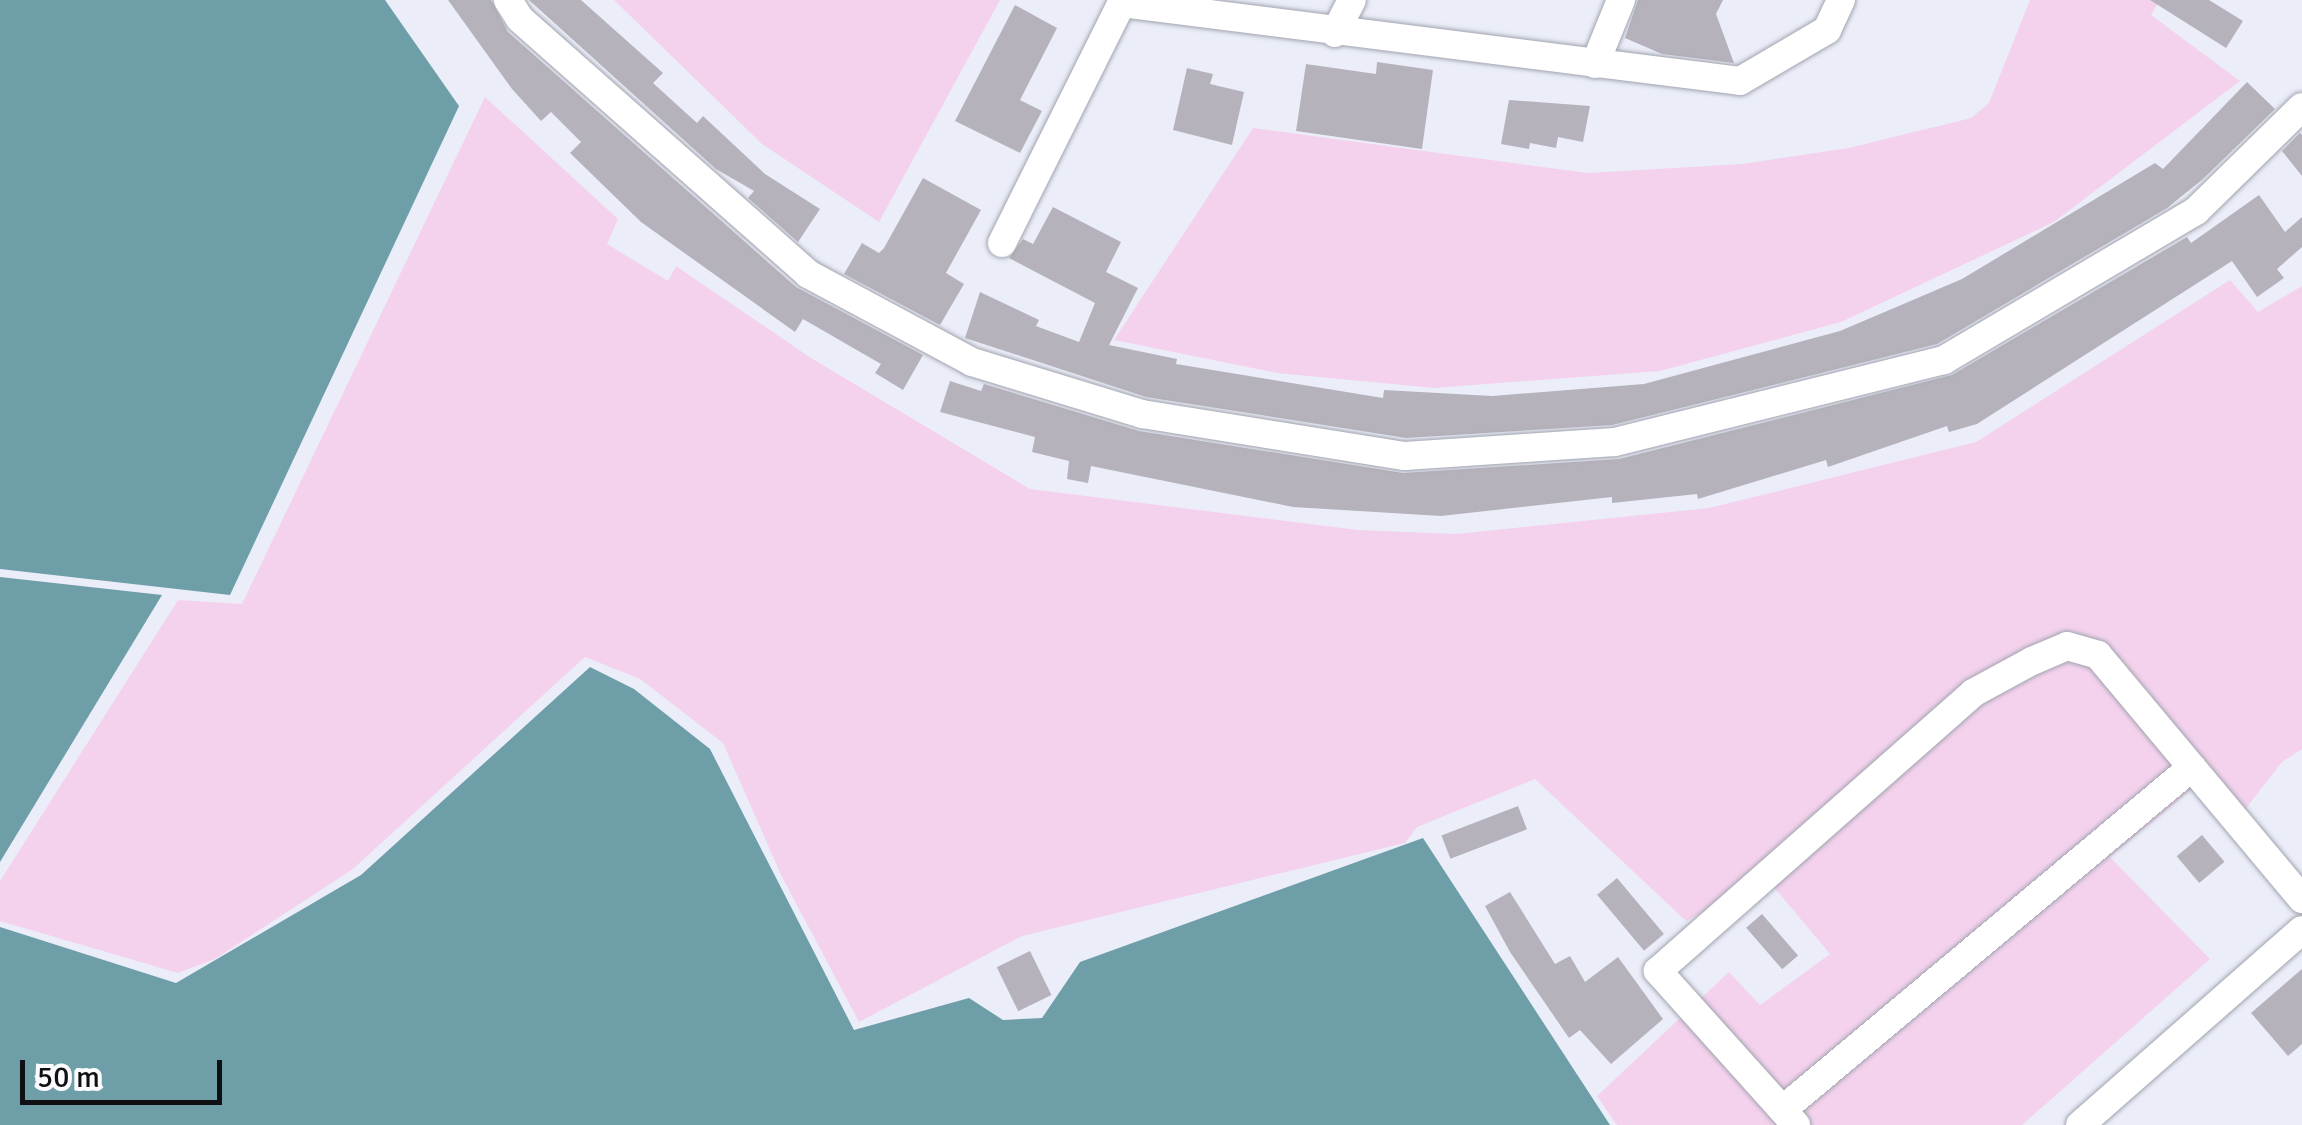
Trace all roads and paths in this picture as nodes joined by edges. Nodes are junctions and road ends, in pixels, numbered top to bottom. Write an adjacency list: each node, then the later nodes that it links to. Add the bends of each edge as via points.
1 (508, 0): 8 (street, via 520,19 808,274 972,362 1142,414 1405,456 1615,442 1944,360 2196,210)
2 (1352, 0): 6 (street)
3 (1621, 0): 7 (street)
4 (1841, 0): 7 (street, via 1828,30 1740,81)
5 (1123, 1): 6 (street); 9 (street)
6 (1336, 33): 7 (street)
7 (1594, 64)
8 (2302, 106)
9 (1002, 243)
10 (2192, 767): 11 (street); 13 (street); 13 (street, via 2098,655 2067,646 1974,693 1658,971)
11 (2302, 898)
12 (2302, 930): 14 (street)
13 (1794, 1113)
14 (2080, 1125)

